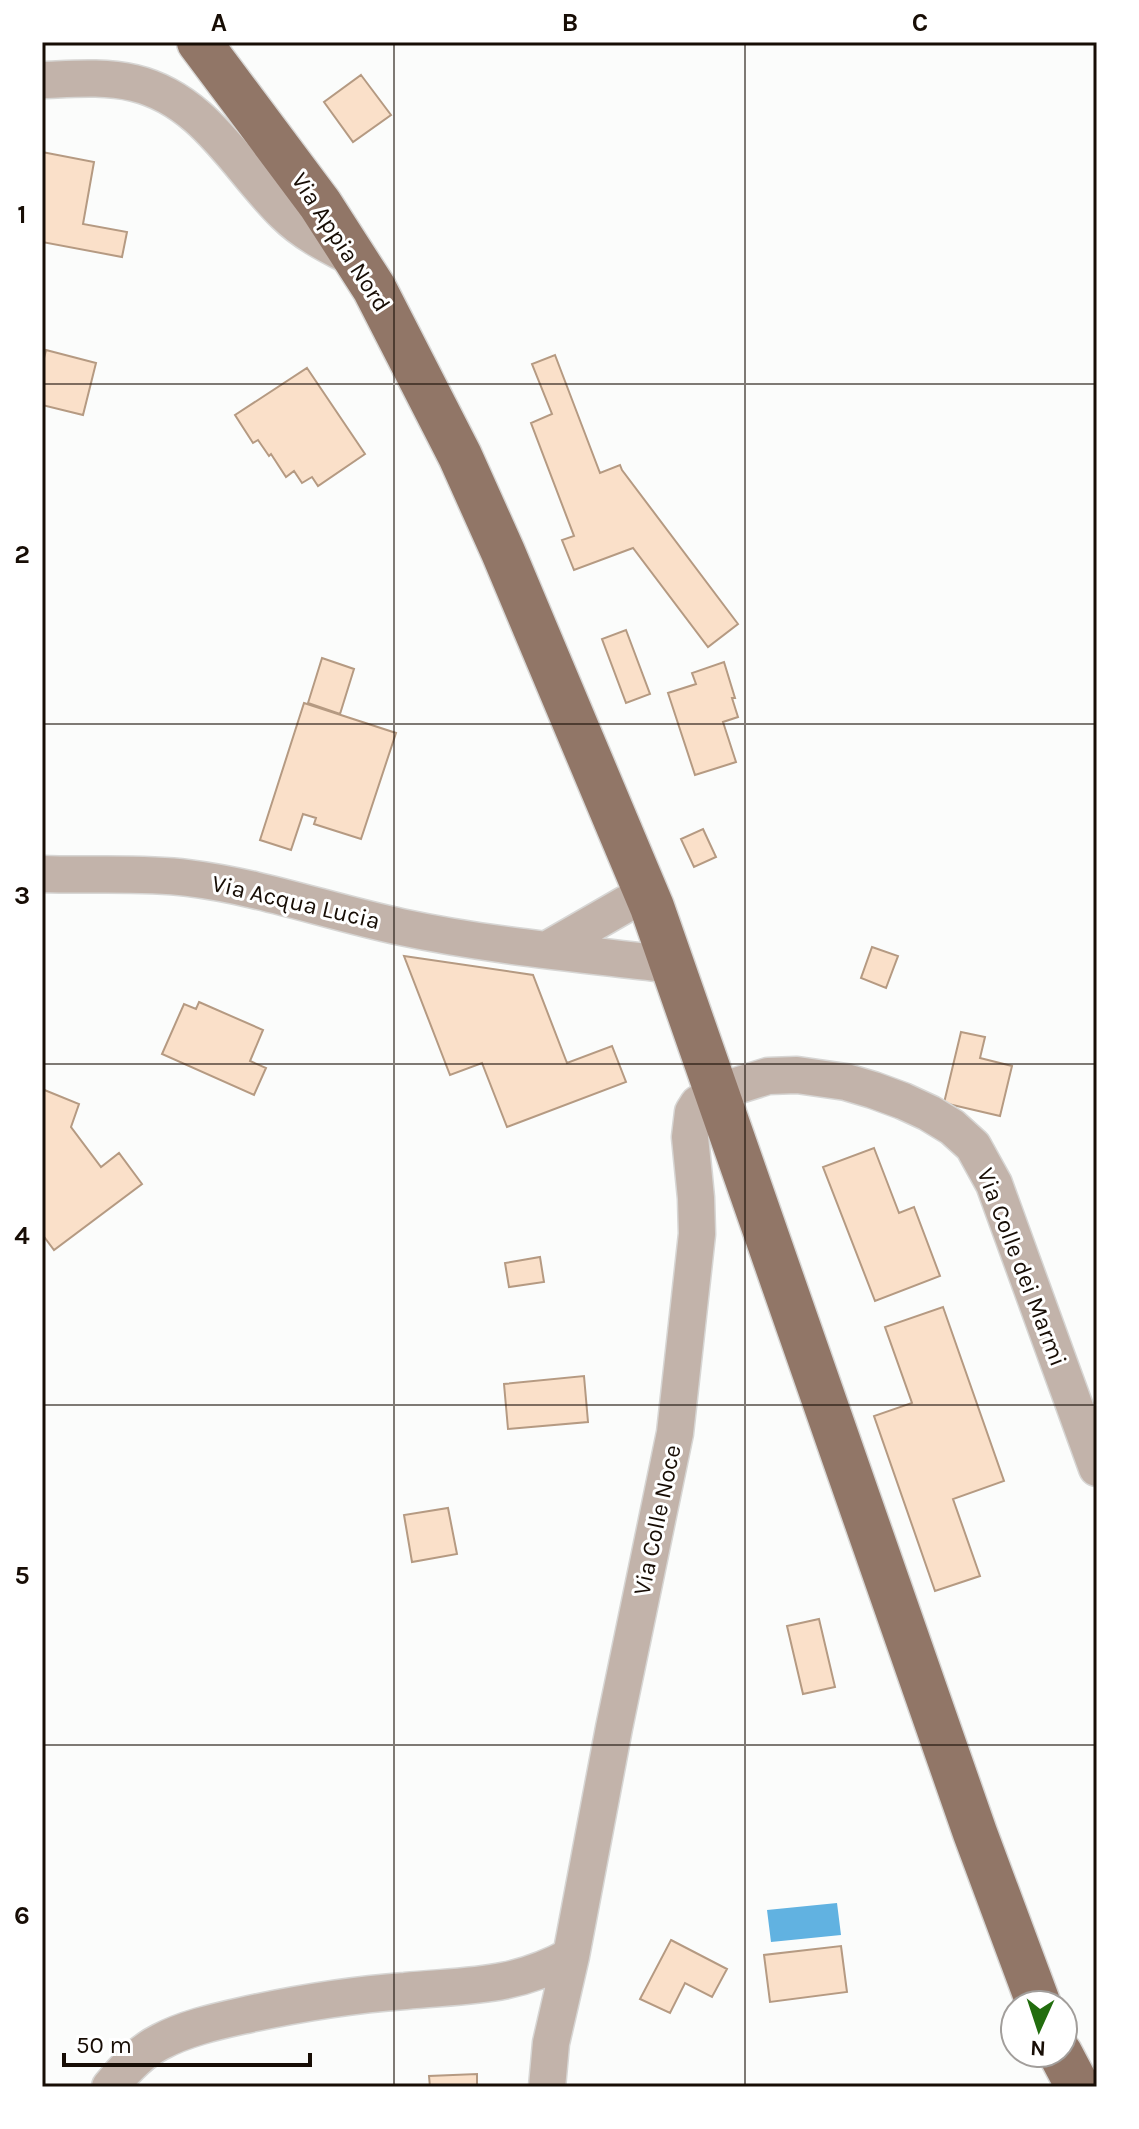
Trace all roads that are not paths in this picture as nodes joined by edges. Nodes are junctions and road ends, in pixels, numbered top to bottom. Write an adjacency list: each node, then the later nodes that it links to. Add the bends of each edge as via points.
1 (199, 42): 3 (main road, Via Appia Nord)
2 (42, 80): 3 (street, via 113,80 171,98 214,132 291,220)
3 (357, 260): 5 (main road, Via Appia Nord, via 460,456)
4 (42, 874): 6 (street, Via Acqua Lucia, via 206,880 401,927)
5 (647, 892): 6 (street); 7 (main road, Via Appia Nord)
6 (548, 949): 7 (street, Via Acqua Lucia)
7 (673, 965): 8 (main road, Via Appia Nord)
8 (717, 1092): 9 (street, Via Colle dei Marmi, via 768,1076 829,1078 918,1107 964,1137 994,1184); 10 (street, Via Colle Noce, via 698,1104 690,1125 697,1234 675,1433); 11 (main road, Via Appia Nord)
9 (1097, 1468)
10 (571, 1956): 13 (street, via 508,1981 334,1999 206,2025 150,2047); 14 (street, Via Colle Noce)
11 (1033, 1989)
12 (1068, 2069): 15 (main road)
13 (110, 2087)
14 (547, 2087)
15 (1078, 2087)

